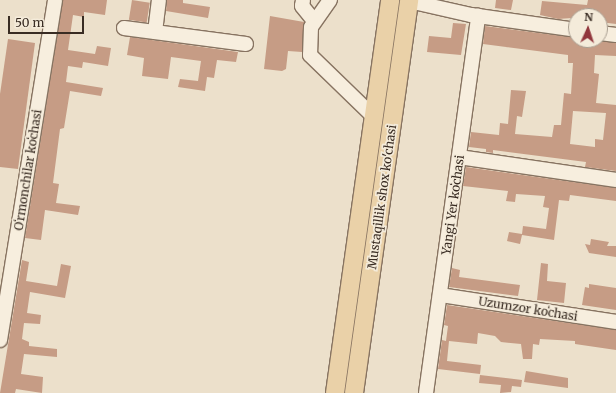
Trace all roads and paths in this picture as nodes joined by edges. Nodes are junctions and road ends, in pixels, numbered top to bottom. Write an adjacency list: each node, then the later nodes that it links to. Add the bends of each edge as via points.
1 (55, 0): 20 (street, Oʻrmonchilar koʻchasi)
2 (159, 0): 11 (street)
3 (303, 0): 8 (street, via 302,6)
4 (330, 0): 8 (street)
5 (390, 0): 13 (main road, Mustaqillik shox ko'chasi)
6 (409, 1): 7 (street); 17 (main road, Mustaqillik shox ko'chasi)
7 (478, 16): 10 (street); 14 (street, Yangi Yer koʻchasi)
8 (314, 21): 13 (street, via 308,49 310,55)
9 (124, 28): 11 (street)
10 (568, 29)
11 (155, 32): 12 (street)
12 (246, 44)
13 (374, 117): 16 (main road, Mustaqillik shox ko'chasi)
14 (459, 156): 15 (street); 18 (street, Yangi Yer koʻchasi)
15 (616, 180)
16 (352, 274): 17 (main road); 21 (main road, Mustaqillik shox ko'chasi)
17 (370, 277): 22 (main road, Mustaqillik shox ko'chasi)
18 (440, 295): 19 (street, Uzumzor koʻchasi); 23 (street, Yangi Yer koʻchasi)
19 (616, 322)
20 (0, 340)
21 (335, 393)
22 (354, 393)
23 (426, 393)

